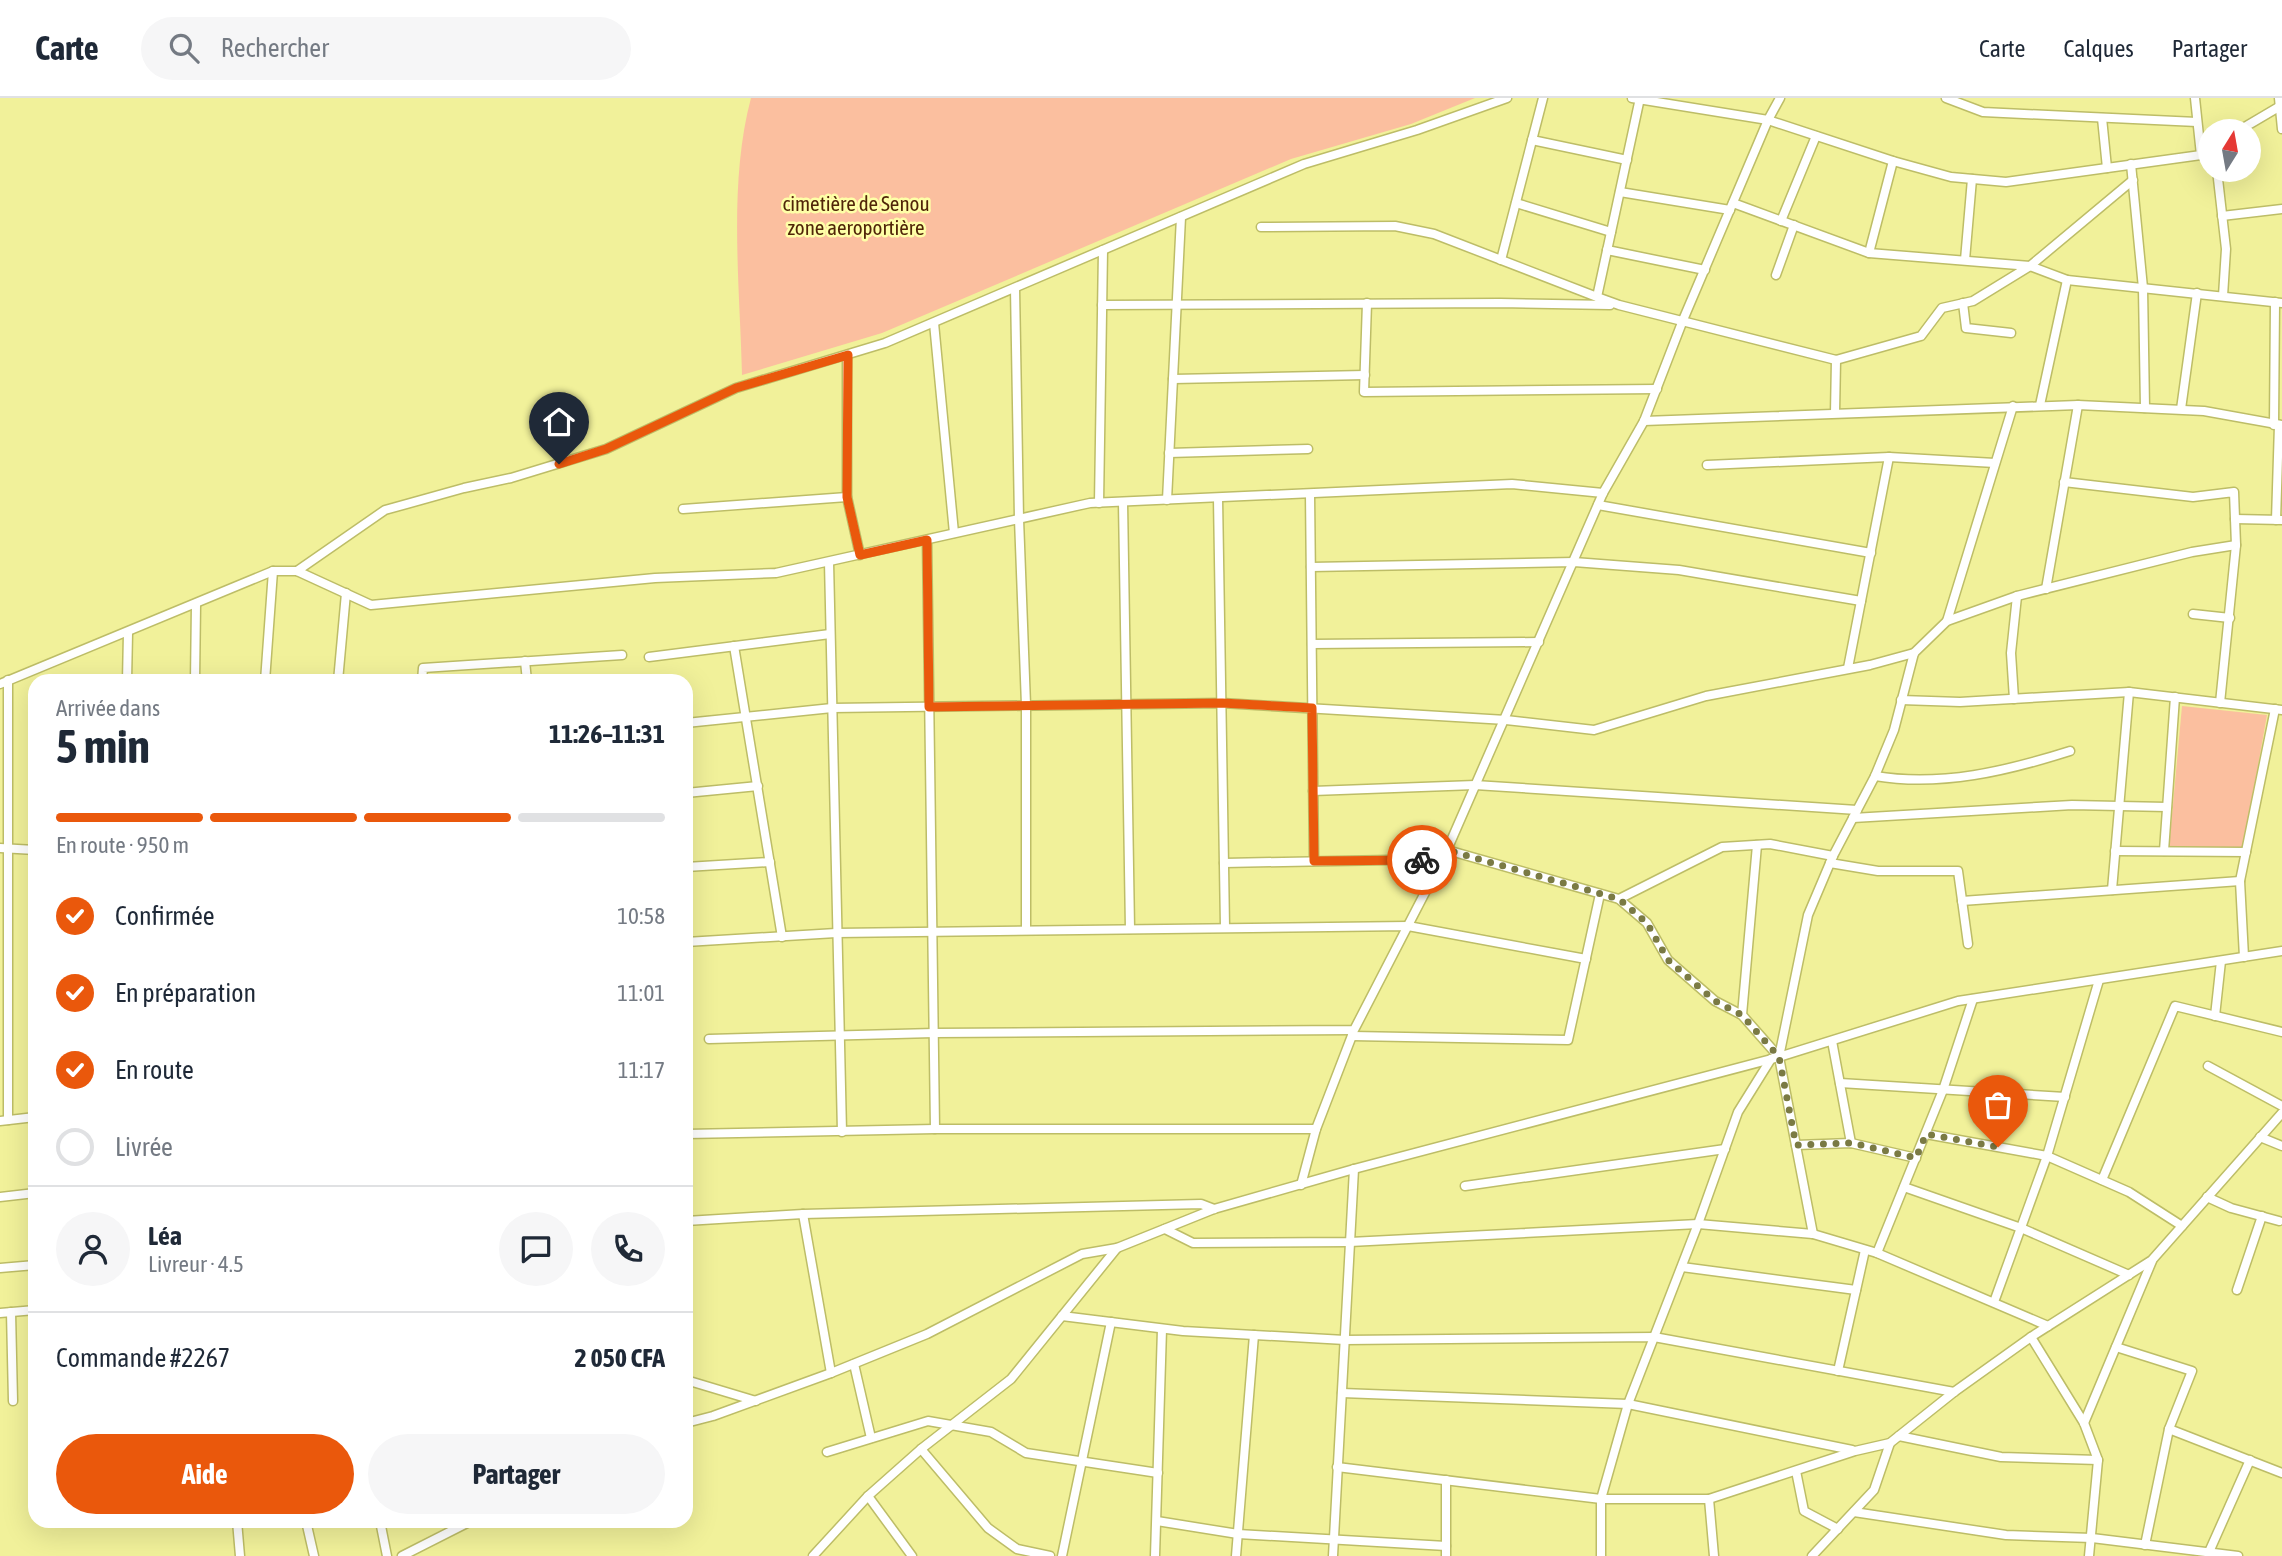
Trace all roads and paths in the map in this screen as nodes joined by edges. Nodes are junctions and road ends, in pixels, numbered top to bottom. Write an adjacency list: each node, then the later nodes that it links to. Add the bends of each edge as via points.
1 (1507, 98): 29 (street, via 1304,164)
2 (1543, 98): 15 (street)
3 (1637, 98): 10 (street); 17 (street)
4 (1780, 98): 10 (street)
5 (1947, 98): 8 (street, via 1983,112)
6 (2195, 98): 11 (street)
7 (2280, 102): 9 (street); 12 (street)
8 (2102, 118): 11 (street); 20 (street)
9 (2255, 119)
10 (1768, 120): 14 (street); 26 (street)
11 (2197, 122): 13 (street)
12 (2282, 129)
13 (2198, 130)
14 (1816, 136): 18 (street); 30 (street)
15 (1532, 140): 17 (street); 25 (street)
16 (2198, 155): 19 (street)
17 (1627, 160): 24 (street)
18 (1893, 161): 21 (street); 36 (street)
19 (2131, 164): 20 (street); 22 (street)
20 (2107, 168): 21 (street, via 2006,182)
21 (1972, 179): 38 (street)
22 (2133, 180): 39 (street); 44 (street)
23 (2218, 182): 28 (street)
24 (1620, 192): 26 (street); 33 (street)
25 (1516, 203): 33 (street); 37 (street)
26 (1731, 207): 30 (street); 40 (street)
27 (2282, 209): 28 (street)
28 (2222, 216): 46 (street, via 2226,249)
29 (1181, 217): 34 (street); 51 (street)
30 (1781, 221): 31 (street)
31 (1794, 225): 36 (street); 41 (street)
32 (1261, 227): 37 (street, via 1395,226 1434,234)
33 (1611, 232): 35 (street)
34 (1103, 250): 43 (street); 52 (street)
35 (1607, 250): 40 (street); 47 (street)
36 (1869, 253): 38 (street)
37 (1501, 260): 47 (street)
38 (1965, 260): 39 (street)
39 (2030, 266): 42 (street); 49 (street)
40 (1705, 270): 54 (street)
41 (1776, 275)
42 (2067, 281): 44 (street); 62 (street)
43 (1015, 288): 55 (street); 85 (street)
44 (2143, 288): 45 (street); 65 (street)
45 (2197, 293): 46 (street); 66 (street)
46 (2223, 296): 50 (street)
47 (1597, 297): 53 (street)
48 (1367, 303): 51 (street); 53 (street); 59 (street)
49 (1963, 303): 56 (street, via 1966,328); 58 (street, via 1942,308 1921,336)
50 (2278, 303): 69 (street)
51 (1177, 304): 52 (street); 60 (street)
52 (1102, 305): 82 (street)
53 (1619, 305): 54 (street)
54 (1683, 320): 58 (street); 61 (street)
55 (933, 323): 57 (street); 88 (street)
56 (2011, 333)
57 (848, 355): 78 (street); 97 (street, via 736,388 606,449 386,510)
58 (1836, 360): 67 (street)
59 (1365, 375): 60 (street); 61 (street, via 1364,392)
60 (1173, 379): 71 (street)
61 (1657, 389): 68 (street)
62 (2040, 405): 63 (street); 64 (street)
63 (2078, 405): 65 (street); 75 (street)
64 (2013, 406): 67 (street); 73 (street)
65 (2145, 408): 66 (street)
66 (2181, 409): 69 (street)
67 (1835, 413): 68 (street)
68 (1644, 421): 76 (street)
69 (2279, 425): 87 (street)
70 (1308, 449): 71 (street)
71 (1169, 453): 80 (street)
72 (1889, 457): 73 (street); 74 (street); 91 (street)
73 (1995, 463): 105 (street)
74 (1707, 466)
75 (2064, 482): 86 (street, via 2193,496 2234,492); 98 (street)
76 (1603, 493): 77 (street, via 1512,484); 83 (street)
77 (1310, 494): 79 (street); 95 (street)
78 (847, 497): 84 (street); 92 (street)
79 (1218, 498): 80 (street); 127 (street)
80 (1167, 500): 81 (street)
81 (1123, 502): 82 (street); 129 (street)
82 (1099, 503): 85 (street)
83 (1598, 505): 91 (street); 94 (street)
84 (683, 509)
85 (1019, 519): 88 (street); 130 (street)
86 (2235, 519): 87 (street); 90 (street)
87 (2279, 520)
88 (954, 533): 89 (street)
89 (927, 540): 92 (street); 131 (street)
90 (2236, 545): 98 (street); 104 (street)
91 (1871, 553): 101 (street)
92 (860, 555): 93 (street)
93 (829, 562): 99 (street, via 776,573 655,578 371,605); 107 (street)
94 (1574, 562): 95 (street); 101 (street, via 1679,570); 108 (street)
95 (1311, 567): 109 (street)
96 (274, 571): 97 (street); 102 (street); 118 (street)
97 (297, 571): 99 (street)
98 (2046, 589): 100 (street)
99 (346, 593): 119 (street)
100 (2017, 596): 105 (street); 125 (street, via 2011,653)
101 (1861, 601): 115 (street)
102 (196, 604): 106 (street); 117 (street)
103 (2193, 614): 104 (street)
104 (2230, 618): 128 (street)
105 (1947, 621): 111 (street)
106 (128, 633): 116 (street); 122 (street)
107 (830, 634): 110 (street); 132 (street)
108 (1539, 642): 109 (street); 136 (street)
109 (1312, 644): 133 (street)
110 (734, 646): 113 (street); 135 (street)
111 (1914, 653): 115 (street); 126 (street)
112 (622, 655): 114 (street)
113 (649, 657)
114 (525, 662): 120 (street, via 423,668); 121 (street)
115 (1848, 668): 136 (street, via 1706,696 1594,730)
116 (127, 674)
117 (195, 674)
118 (266, 674)
119 (339, 674)
120 (423, 674)
121 (526, 674)
122 (4, 682): 148 (street)
123 (2129, 692): 124 (street); 125 (street); 144 (street)
124 (2175, 697): 128 (street); 145 (street)
125 (2014, 699): 126 (street)
126 (1902, 700): 139 (street)
127 (1222, 703): 129 (street); 133 (street); 158 (street)
128 (2220, 703): 134 (street)
129 (1127, 704): 130 (street); 167 (street)
130 (1026, 705): 131 (street); 168 (street)
131 (929, 707): 132 (street); 169 (street)
132 (832, 708): 135 (street); 170 (street)
133 (1312, 708): 136 (street); 142 (street)
134 (2278, 710): 153 (street)
135 (746, 717): 137 (street); 141 (street)
136 (1506, 720): 140 (street)
137 (693, 722)
138 (2070, 751): 139 (street, via 2020,767 1963,777 1905,781)
139 (1875, 776): 146 (street)
140 (1475, 785): 142 (street); 146 (street); 150 (street)
141 (758, 786): 143 (street); 157 (street)
142 (1313, 791): 156 (street)
143 (693, 792)
144 (2119, 806): 145 (street); 146 (street); 151 (street)
145 (2167, 807): 152 (street)
146 (1855, 814): 155 (street)
147 (1757, 845): 155 (street, via 1770,844); 163 (street, via 1722,847); 180 (street)
148 (4, 848): 149 (street); 196 (street)
149 (28, 850)
150 (1447, 850): 154 (street); 162 (street)
151 (2115, 851): 152 (street); 161 (street)
152 (2164, 851): 153 (street)
153 (2246, 852): 160 (street)
154 (1442, 859): 156 (street); 165 (street)
155 (1832, 860): 164 (street, via 1878,871 1958,871); 188 (street, via 1808,915)
156 (1314, 861): 158 (street)
157 (770, 862): 159 (street); 171 (street)
158 (1224, 863): 166 (street)
159 (693, 867)
160 (2239, 881): 161 (street); 175 (street)
161 (2112, 890): 164 (street)
162 (1601, 894): 163 (street); 176 (street)
163 (1619, 899): 180 (street, via 1647,923 1668,960 1715,1001)
164 (1962, 901): 173 (street)
165 (1408, 926): 166 (street); 176 (street); 184 (street)
166 (1225, 927): 167 (street)
167 (1130, 929): 168 (street)
168 (1026, 930): 169 (street)
169 (933, 932): 170 (street); 183 (street)
170 (836, 933): 171 (street); 185 (street)
171 (782, 937): 172 (street)
172 (693, 942)
173 (1968, 944)
174 (2282, 951): 175 (street)
175 (2244, 957): 177 (street)
176 (1586, 959): 184 (street, via 1568,1040)
177 (2221, 961): 178 (street); 181 (street)
178 (2099, 979): 179 (street); 192 (street)
179 (1973, 999): 187 (street); 191 (street)
180 (1742, 1015): 188 (street)
181 (2215, 1016): 182 (street); 210 (street, via 2175,1006)
182 (2282, 1032)
183 (934, 1033): 184 (street); 185 (street); 197 (street)
184 (1353, 1033): 198 (street)
185 (839, 1035): 186 (street); 199 (street)
186 (709, 1039)
187 (1832, 1041): 188 (street); 190 (street)
188 (1775, 1058): 204 (street); 206 (street, via 1738,1112); 209 (street)
189 (2208, 1066): 193 (street)
190 (1840, 1083): 191 (street); 203 (street)
191 (1943, 1090): 192 (street); 201 (street)
192 (2065, 1097): 207 (street)
193 (2282, 1105)
194 (2282, 1112): 202 (street)
195 (28, 1118): 196 (street)
196 (4, 1121)
197 (935, 1129): 198 (street); 199 (street)
198 (1316, 1129): 211 (street)
199 (842, 1132): 200 (street)
200 (693, 1134)
201 (1926, 1134): 207 (street); 208 (street)
202 (2260, 1136): 205 (street); 216 (street)
203 (1852, 1143): 204 (street); 208 (street)
204 (1796, 1145): 226 (street)
205 (2282, 1146)
206 (1725, 1149): 212 (street); 222 (street)
207 (2047, 1156): 210 (street); 224 (street)
208 (1916, 1158): 213 (street)
209 (1354, 1169): 211 (street); 227 (street)
210 (2102, 1180): 223 (street)
211 (1301, 1185): 217 (street)
212 (1465, 1186)
213 (1904, 1187): 224 (street); 230 (street)
214 (28, 1194): 215 (street)
215 (0, 1197)
216 (2207, 1197): 219 (street); 223 (street)
217 (1214, 1209): 218 (street, via 1201,1204); 225 (street)
218 (803, 1214): 220 (street); 253 (street)
219 (2262, 1216): 221 (street); 237 (street)
220 (693, 1221)
221 (2279, 1221)
222 (1698, 1224): 226 (street); 227 (street); 233 (street)
223 (2182, 1226): 231 (street)
224 (2021, 1228): 235 (street); 238 (street)
225 (1165, 1229): 227 (street, via 1193,1243); 228 (street)
226 (1812, 1234): 229 (street)
227 (1350, 1242): 249 (street)
228 (1116, 1248): 242 (street); 251 (street, via 1082,1254 927,1334)
229 (1865, 1250): 230 (street); 236 (street)
230 (1877, 1254): 238 (street)
231 (2152, 1260): 235 (street); 250 (street)
232 (28, 1266): 234 (street)
233 (1682, 1267): 236 (street); 247 (street)
234 (0, 1268)
235 (2129, 1275): 244 (street)
236 (1856, 1290): 252 (street)
237 (2237, 1290)
238 (1994, 1302): 244 (street)
239 (28, 1311): 240 (street)
240 (11, 1312): 241 (street); 257 (street)
241 (0, 1313)
242 (1062, 1316): 243 (street); 262 (street, via 1011,1379)
243 (1111, 1322): 245 (street); 272 (street)
244 (2048, 1326): 248 (street)
245 (1162, 1329): 246 (street); 275 (street)
246 (1254, 1335): 249 (street); 288 (street)
247 (1654, 1337): 249 (street); 252 (street); 259 (street)
248 (2031, 1337): 255 (street); 261 (street)
249 (1345, 1340): 256 (street)
250 (2116, 1347): 261 (street); 263 (street, via 2192,1371)
251 (854, 1364): 253 (street); 265 (street)
252 (1839, 1371): 255 (street)
253 (831, 1373): 258 (street)
254 (693, 1382): 258 (street)
255 (1954, 1392): 264 (street)
256 (1342, 1393): 259 (street); 273 (street)
257 (13, 1401)
258 (755, 1401): 260 (street)
259 (1628, 1404): 268 (street); 279 (street)
260 (693, 1421)
261 (2084, 1423): 270 (street)
262 (953, 1425): 265 (street, via 928,1421); 267 (street); 272 (street, via 991,1432 1026,1453)
263 (2169, 1429): 271 (street); 291 (street)
264 (1899, 1436): 266 (street); 270 (street, via 2001,1457)
265 (871, 1438): 269 (street)
266 (1890, 1443): 268 (street); 281 (street, via 1874,1490)
267 (922, 1450): 278 (street); 300 (street, via 988,1528 1017,1549)
268 (1855, 1451): 274 (street)
269 (827, 1452)
270 (2098, 1460): 289 (street)
271 (2250, 1460): 276 (street); 293 (street)
272 (1082, 1462): 275 (street); 301 (street)
273 (1338, 1467): 277 (street); 290 (street)
274 (1796, 1471): 280 (street); 287 (street, via 1804,1511)
275 (1158, 1473): 282 (street)
276 (2282, 1473)
277 (1446, 1480): 279 (street); 292 (street)
278 (868, 1496): 294 (street); 299 (street)
279 (1601, 1499): 280 (street); 305 (street)
280 (1709, 1499): 306 (street)
281 (1854, 1512): 287 (street); 289 (street, via 2006,1535)
282 (1157, 1521): 288 (street); 302 (street)
283 (238, 1528): 295 (street)
284 (308, 1528): 296 (street)
285 (381, 1528): 297 (street)
286 (452, 1528): 298 (street)
287 (1838, 1529): 307 (street)
288 (1238, 1535): 290 (street); 303 (street)
289 (2092, 1538): 291 (street); 308 (street)
290 (1334, 1540): 292 (street); 304 (street)
291 (2145, 1545): 293 (street)
292 (1446, 1551)
293 (2209, 1552): 309 (street)
294 (819, 1554)
295 (240, 1556)
296 (314, 1556)
297 (387, 1556)
298 (402, 1556)
299 (912, 1556)
300 (1049, 1556)
301 (1062, 1556)
302 (1155, 1556)
303 (1236, 1556)
304 (1333, 1556)
305 (1601, 1556)
306 (1714, 1556)
307 (1812, 1556)
308 (2089, 1556)
309 (2238, 1556)

